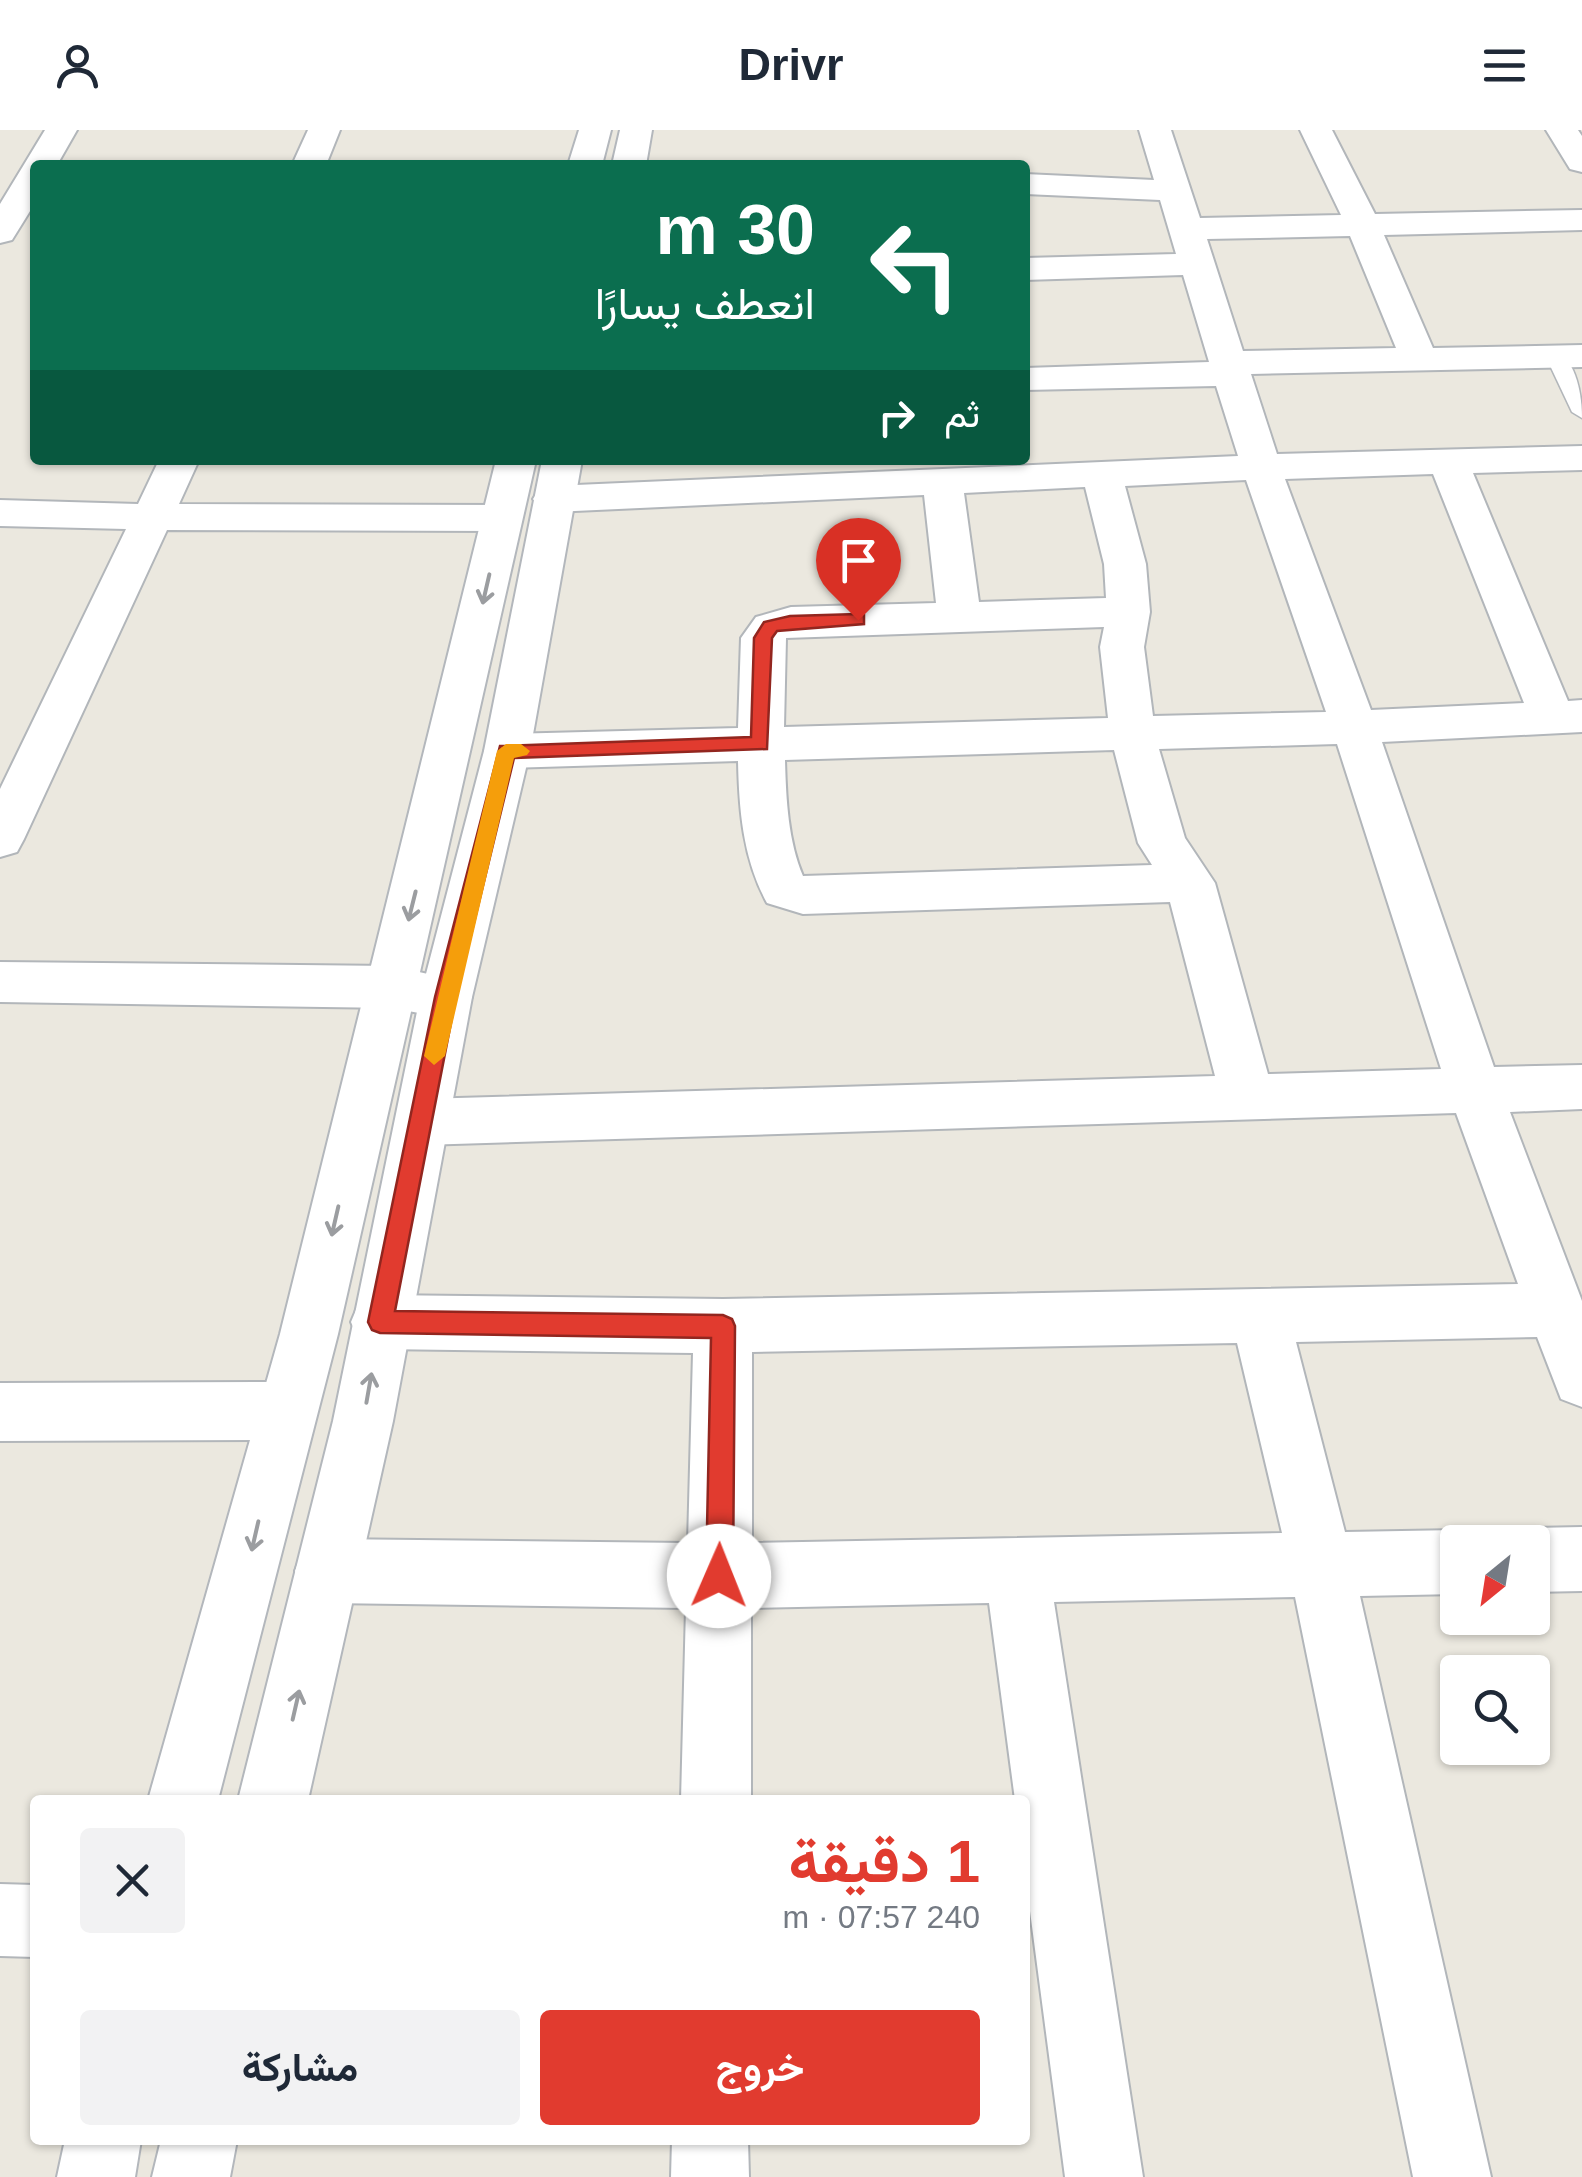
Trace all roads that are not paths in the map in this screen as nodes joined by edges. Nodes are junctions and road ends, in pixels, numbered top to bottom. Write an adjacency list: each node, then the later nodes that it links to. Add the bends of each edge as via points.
1 (61, 130): 8 (street)
2 (324, 130): 9 (street)
3 (594, 130): 10 (street)
4 (636, 130): 11 (street)
5 (1155, 130): 17 (street)
6 (1316, 130): 16 (street)
7 (1562, 130): 12 (street)
8 (43, 160)
9 (311, 160)
10 (585, 160)
11 (630, 160)
12 (1582, 162)
13 (30, 182): 18 (street)
14 (1030, 185): 17 (street)
15 (1582, 220): 16 (street)
16 (1363, 225): 17 (street); 21 (street)
17 (1187, 228): 19 (street); 22 (street)
18 (0, 232)
19 (1030, 268)
20 (1568, 356): 21 (street); 24 (lane)
21 (1418, 359): 22 (street)
22 (1229, 369): 23 (street); 29 (street)
23 (1030, 378)
24 (1582, 412)
25 (1582, 458): 26 (street)
26 (1448, 462): 29 (street); 38 (street)
27 (177, 465): 34 (street)
28 (515, 465): 35 (street)
29 (1261, 468): 30 (street); 39 (street)
30 (1102, 474): 32 (street); 36 (street, via 1126,564)
31 (558, 479): 32 (street); 42 (street)
32 (942, 481): 37 (street)
33 (0, 513): 34 (street)
34 (154, 518): 35 (street); 43 (street)
35 (502, 518): 46 (street, one-way to 46)
36 (1128, 612): 37 (street); 40 (street, via 1122,647)
37 (959, 617): 41 (street, via 770,626 763,638)
38 (1567, 717): 39 (street)
39 (1354, 727): 40 (street); 49 (street)
40 (1132, 734): 41 (street); 44 (street, via 1162,843)
41 (760, 744): 42 (street); 44 (street, via 774,870 784,890 803,895)
42 (506, 751): 47 (street)
43 (0, 839)
44 (1190, 883): 50 (street)
45 (0, 982): 46 (street)
46 (392, 987): 47 (street); 58 (street, one-way to 58)
47 (446, 997): 51 (street)
48 (1582, 1087): 49 (street)
49 (1474, 1092): 50 (street); 52 (street)
50 (1248, 1098): 51 (street)
51 (422, 1122): 54 (street)
52 (1556, 1310): 53 (street); 56 (street)
53 (1260, 1315): 55 (street); 62 (street)
54 (380, 1322): 55 (street); 64 (street, one-way to 54)
55 (723, 1326): 65 (street)
56 (1582, 1379)
57 (0, 1412): 58 (street)
58 (285, 1412): 66 (street, one-way to 66)
59 (1582, 1559): 60 (street)
60 (1550, 1560)
61 (1440, 1562): 62 (street)
62 (1320, 1564): 63 (street); 78 (street)
63 (1017, 1570): 65 (street); 77 (street)
64 (327, 1571): 65 (street); 67 (street, one-way to 64)
65 (719, 1576): 68 (street)
66 (183, 1795)
67 (274, 1795)
68 (716, 1795)
69 (0, 1920): 70 (street)
70 (30, 1921)
71 (102, 2145): 74 (street)
72 (198, 2145): 75 (street)
73 (710, 2145): 76 (street)
74 (96, 2177)
75 (191, 2177)
76 (710, 2177)
77 (1104, 2177)
78 (1452, 2177)

